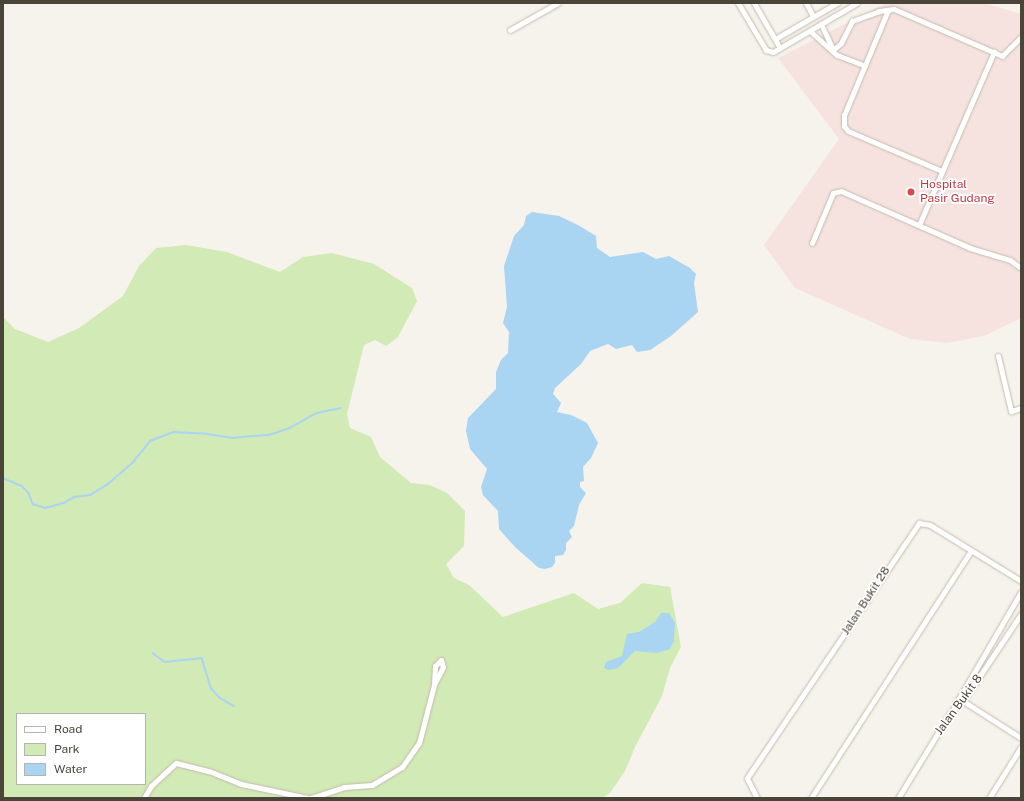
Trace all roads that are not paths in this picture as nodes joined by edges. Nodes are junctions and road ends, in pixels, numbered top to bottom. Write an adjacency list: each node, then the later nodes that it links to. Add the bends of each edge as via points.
1 (558, 3): 10 (street)
2 (738, 3): 14 (street, via 766,50 773,52)
3 (754, 3): 13 (street)
4 (806, 3): 8 (street)
5 (837, 3): 8 (street)
6 (856, 3): 9 (street)
7 (888, 10): 15 (street, via 852,21 841,42); 16 (street, via 898,11); 17 (street)
8 (813, 16): 13 (street)
9 (821, 24): 11 (street); 15 (street)
10 (510, 30)
11 (810, 31): 14 (street); 15 (street)
12 (1021, 37): 16 (street, via 1005,55)
13 (775, 39): 14 (street)
14 (780, 48)
15 (833, 50): 17 (street, via 837,55)
16 (994, 52): 18 (street)
17 (865, 66): 18 (street, via 844,115 845,129)
18 (942, 171): 19 (street)
19 (919, 225): 20 (street, via 837,191); 21 (street, via 970,248 1013,261)
20 (812, 243)
21 (1021, 268)
22 (998, 356): 23 (street, via 1011,411)
23 (1021, 408)
24 (971, 551): 25 (street, Jalan Bukit 28); 36 (street, Jalan Bukit 28, via 926,523 916,526 747,778); 37 (street)
25 (1021, 581)
26 (1021, 592): 30 (street)
27 (1021, 614): 29 (street, Jalan Bukit 8)
28 (434, 685): 35 (street, via 419,743 402,767 372,785 344,787)
29 (963, 701): 30 (street, Jalan Bukit 8); 31 (street)
30 (950, 714): 38 (street, Jalan Bukit 8)
31 (1021, 738)
32 (1021, 747): 39 (street)
33 (144, 798): 34 (street, via 151,786 176,763 209,771 240,784)
34 (308, 798)
35 (311, 798)
36 (757, 798)
37 (811, 798)
38 (898, 798)
39 (989, 798)

